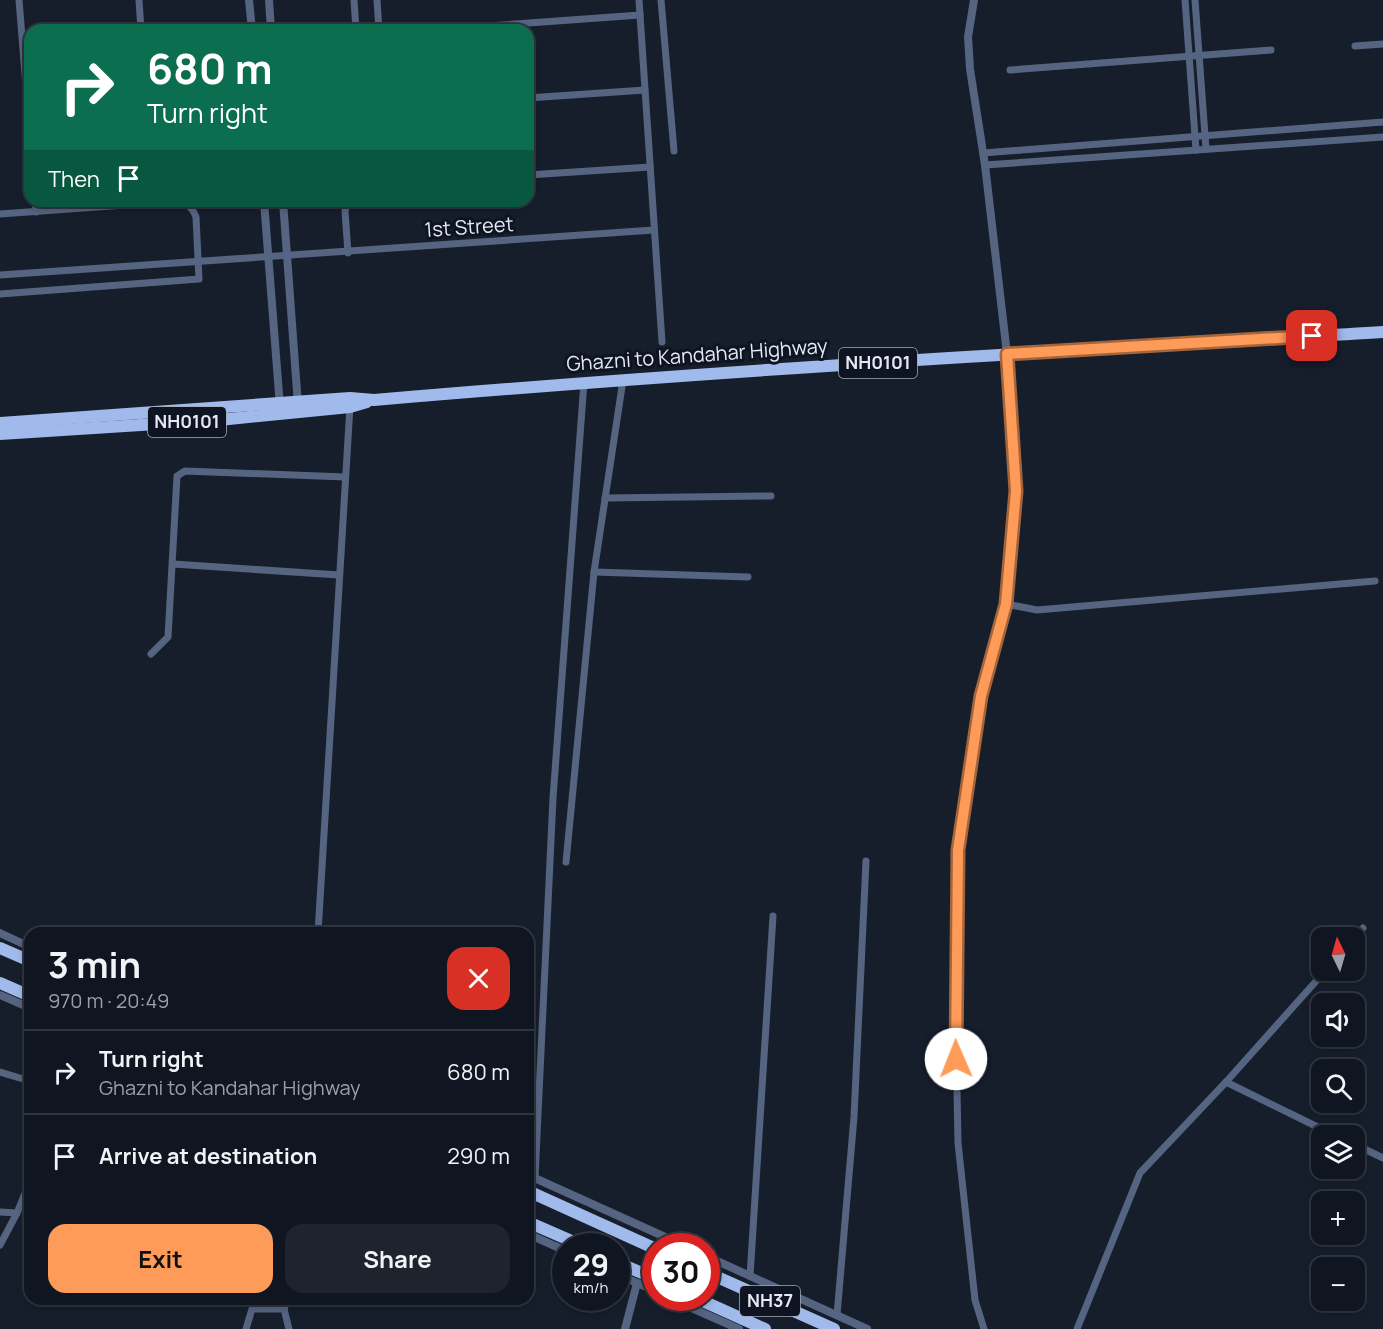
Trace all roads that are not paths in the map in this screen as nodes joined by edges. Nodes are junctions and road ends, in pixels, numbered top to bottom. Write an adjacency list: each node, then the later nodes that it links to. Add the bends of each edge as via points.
1 (19, 0): 24 (street)
2 (139, 0): 13 (street)
3 (249, 0): 14 (street)
4 (269, 0): 15 (street)
5 (354, 0): 16 (street)
6 (377, 0): 17 (street)
7 (639, 0): 12 (street)
8 (661, 0): 34 (street)
9 (974, 0): 35 (street, via 968,37)
10 (1185, 0): 23 (street)
11 (1195, 0): 22 (street)
12 (640, 15): 18 (street); 26 (street)
13 (141, 24)
14 (251, 24)
15 (271, 24)
16 (356, 24)
17 (379, 24)
18 (516, 24)
19 (1383, 44): 20 (street)
20 (1355, 46)
21 (1272, 50): 22 (street)
22 (1199, 55): 23 (street); 29 (street)
23 (1190, 56): 25 (street); 30 (street)
24 (24, 62)
25 (1010, 70)
26 (645, 90): 27 (street); 37 (street)
27 (534, 98)
28 (1383, 122): 29 (street)
29 (1205, 134): 30 (street); 32 (street)
30 (1195, 135): 33 (street); 35 (street)
31 (1383, 137): 32 (street)
32 (1206, 149): 33 (street)
33 (1196, 150): 36 (street)
34 (674, 151)
35 (983, 153): 36 (street)
36 (985, 165): 56 (street)
37 (650, 167): 38 (street); 47 (street)
38 (534, 175)
39 (36, 207): 45 (street)
40 (94, 207): 45 (street)
41 (190, 207): 51 (street, via 196,217)
42 (264, 207): 50 (street)
43 (283, 207): 49 (street)
44 (346, 207): 48 (street)
45 (36, 212): 46 (street)
46 (0, 214)
47 (654, 230): 48 (street, 1st Street); 55 (street)
48 (348, 253): 49 (street, 1st Street)
49 (286, 256): 50 (street, 1st Street); 60 (street)
50 (268, 257): 51 (street, 1st Street); 61 (street)
51 (198, 262): 52 (street, 1st Street); 53 (street, via 199,279)
52 (0, 275)
53 (0, 294)
54 (1383, 332): 56 (highway, Ghazni to Kandahar Highway / NH0101)
55 (662, 342)
56 (1007, 354): 57 (highway, Ghazni to Kandahar Highway / NH0101); 72 (street, via 1016,491)
57 (622, 380): 58 (highway, Ghazni to Kandahar Highway / NH0101); 66 (street)
58 (585, 382): 59 (highway, Ghazni to Kandahar Highway / NH0101); 91 (street, via 553,798)
59 (350, 402): 60 (highway, Ghazni to Kandahar Highway / NH0101); 64 (street)
60 (298, 407): 61 (highway, Ghazni to Kandahar Highway / NH0101)
61 (280, 408): 62 (highway, Ghazni to Kandahar Highway / NH0101); 63 (highway, Ghazni to Kandahar Highway / NH0101, via 219,420)
62 (0, 423)
63 (0, 434)
64 (345, 477): 67 (street, via 185,471 177,476); 69 (street)
65 (771, 496): 66 (street)
66 (605, 498): 68 (street)
67 (172, 564): 69 (street); 73 (street, via 168,637)
68 (594, 572): 70 (street); 75 (street)
69 (339, 576): 77 (street)
70 (748, 577)
71 (1375, 582): 72 (street, via 1037,609)
72 (1006, 604): 124 (street, via 981,696 958,850 958,1143 975,1300)
73 (151, 654)
74 (866, 861): 116 (street, via 854,1117)
75 (566, 862)
76 (773, 916): 107 (street)
77 (318, 927)
78 (0, 933): 79 (street)
79 (24, 944)
80 (0, 948): 81 (highway)
81 (24, 958)
82 (1316, 981): 89 (street)
83 (0, 983): 84 (highway)
84 (24, 993)
85 (0, 995): 86 (street)
86 (24, 1005)
87 (0, 1072): 88 (street)
88 (24, 1079)
89 (1226, 1082): 90 (street); 125 (street, via 1140,1173)
90 (1314, 1125)
91 (534, 1140)
92 (1365, 1149): 93 (street)
93 (1383, 1158)
94 (534, 1177): 101 (street)
95 (534, 1194): 103 (highway)
96 (24, 1196): 98 (street)
97 (0, 1212): 98 (street)
98 (17, 1213): 104 (street)
99 (534, 1225): 100 (highway)
100 (553, 1233)
101 (657, 1233)
102 (534, 1237): 105 (street)
103 (642, 1243)
104 (0, 1245)
105 (552, 1245)
106 (720, 1262): 107 (street)
107 (750, 1276): 116 (street)
108 (720, 1278): 122 (highway, NH37)
109 (630, 1280): 110 (street)
110 (637, 1283): 111 (street); 119 (street)
111 (642, 1285)
112 (286, 1305): 113 (street)
113 (284, 1309): 117 (street, via 252,1309); 118 (street)
114 (720, 1309): 121 (highway, NH37)
115 (698, 1311): 120 (street)
116 (837, 1315): 123 (street)
117 (246, 1329)
118 (288, 1329)
119 (625, 1329)
120 (739, 1329)
121 (765, 1329)
122 (834, 1329)
123 (867, 1329)
124 (984, 1329)
125 (1077, 1329)

